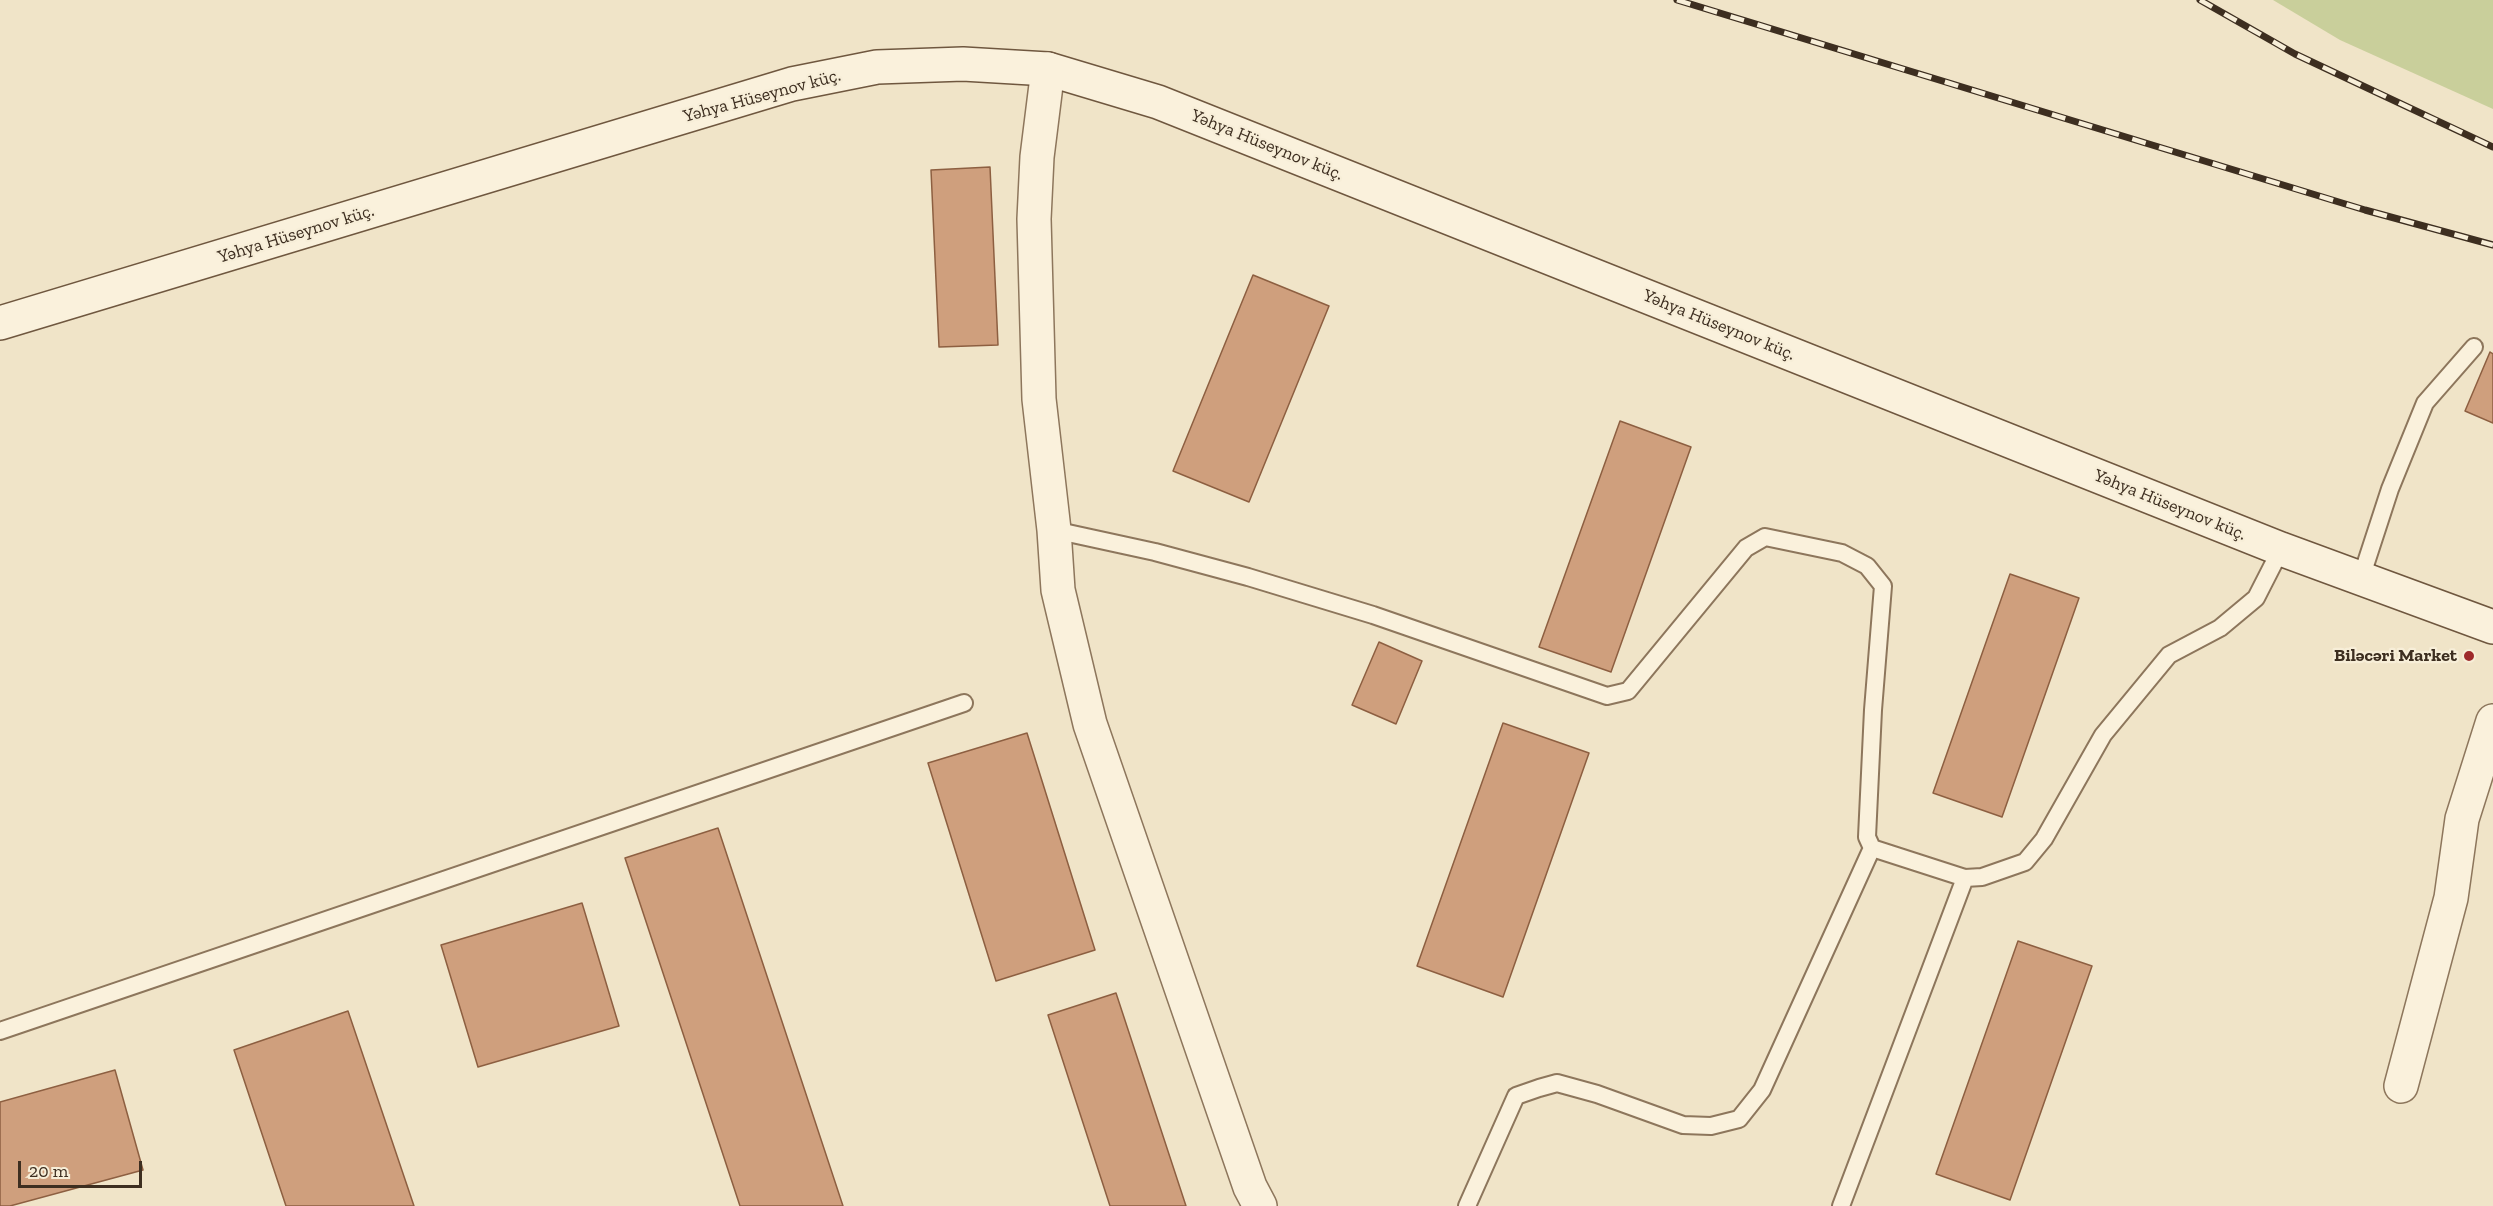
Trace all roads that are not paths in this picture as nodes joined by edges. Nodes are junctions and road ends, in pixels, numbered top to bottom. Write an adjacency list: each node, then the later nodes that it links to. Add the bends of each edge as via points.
1 (1048, 69): 2 (street, Yəhya Hüseynov küç., via 963,64 878,67 792,84); 4 (street, via 1034,219 1039,399); 5 (street, Yəhya Hüseynov küç., via 1158,102)
2 (0, 323)
3 (2474, 347): 6 (lane, via 2425,403 2390,489)
4 (1054, 530): 10 (lane, via 1155,552 1271,584 1607,696 1628,691 1746,548 1766,537 1842,554 1867,566 1883,586 1867,837); 14 (street, via 1058,590 1090,724 1250,1187)
5 (2281, 549): 6 (street, Yəhya Hüseynov küç.); 11 (lane, via 2256,598 2220,628 2169,655 2103,735 2043,839 2025,862 1982,877)
6 (2361, 578): 7 (street, Yəhya Hüseynov küç.)
7 (2493, 627)
8 (964, 703): 12 (lane)
9 (2493, 721): 13 (street, via 2462,819 2451,898)
10 (1872, 848): 11 (lane); 15 (lane, via 1762,1090 1739,1119 1711,1126 1683,1125 1557,1083 1516,1096)
11 (1965, 878): 16 (lane)
12 (0, 1031)
13 (2400, 1086)
14 (1260, 1206)
15 (1467, 1206)
16 (1841, 1206)

